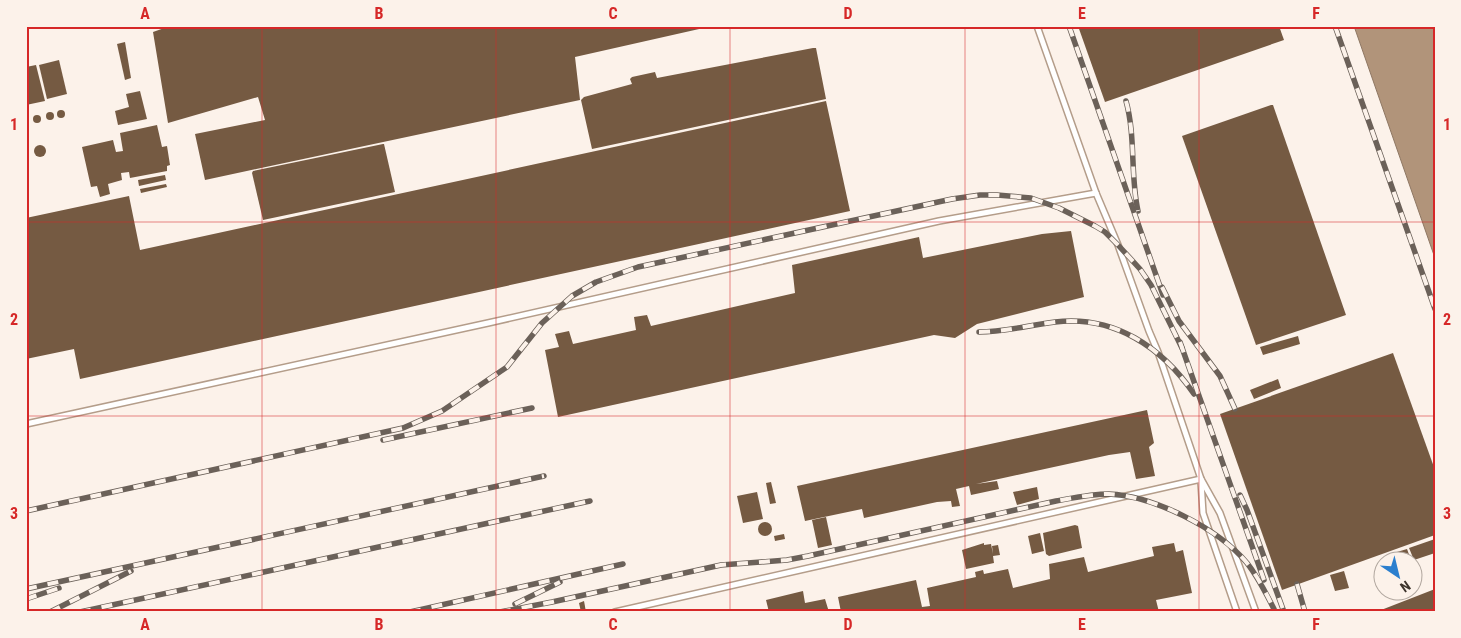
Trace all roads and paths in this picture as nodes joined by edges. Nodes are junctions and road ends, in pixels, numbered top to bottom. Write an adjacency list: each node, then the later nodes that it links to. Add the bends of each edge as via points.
1 (1037, 26): 2 (lane)
2 (1096, 193): 3 (lane, via 939,221); 4 (lane, via 1158,352)
3 (26, 424)
4 (1201, 479): 5 (lane); 6 (lane, via 1204,513); 7 (lane, via 1220,513)
5 (615, 612)
6 (1238, 612)
7 (1256, 612)

